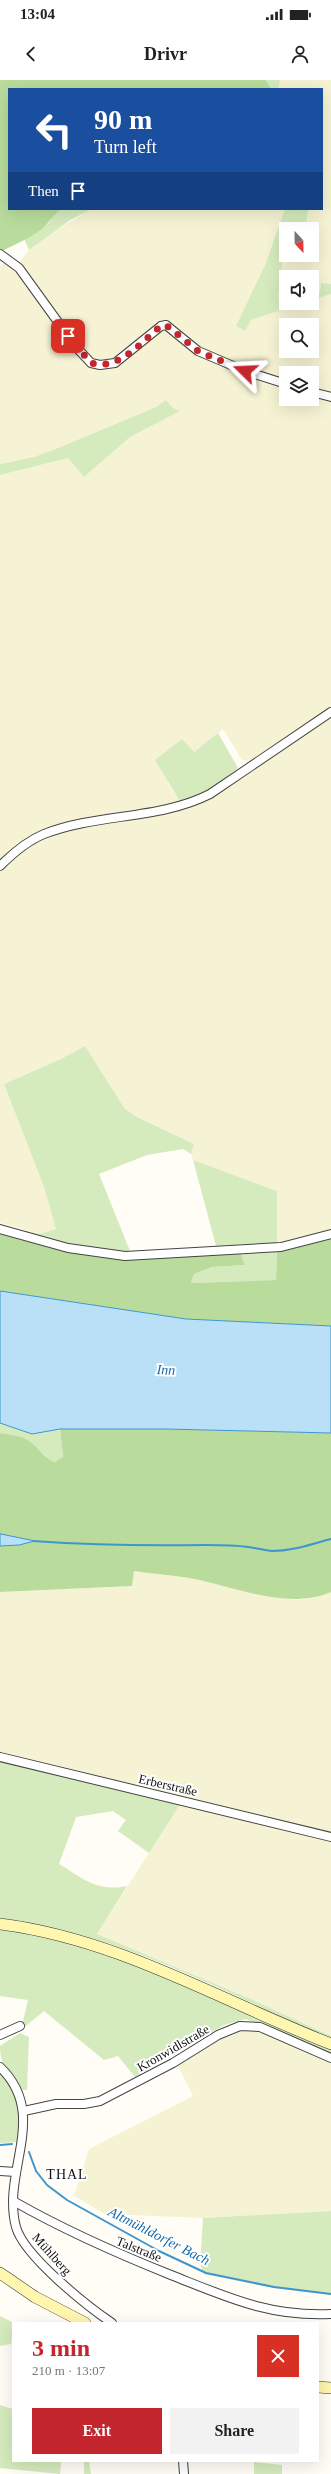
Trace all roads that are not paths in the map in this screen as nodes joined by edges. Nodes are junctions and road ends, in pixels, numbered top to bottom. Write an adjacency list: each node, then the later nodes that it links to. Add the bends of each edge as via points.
1 (0, 254): 2 (street, via 19,268 76,347 91,363 100,366 115,362 161,326 166,325 198,351 245,371)
2 (279, 382)
3 (319, 394): 4 (street)
4 (331, 397)
5 (331, 712): 6 (street, via 194,803 88,822 44,834 15,851)
6 (0, 866)
7 (0, 1228): 8 (street, via 68,1248 125,1256 282,1246)
8 (331, 1234)
9 (0, 1757): 10 (street, Erberstraße)
10 (331, 1836)
11 (0, 1924): 14 (main road, via 55,1933 116,1951)
12 (20, 2026): 13 (street)
13 (0, 2035)
14 (331, 2044)
15 (331, 2058): 17 (street, Kronwidlstraße, via 260,2027 240,2026 218,2035 173,2063 100,2101 56,2104)
16 (0, 2067): 17 (street, Mühlberg, via 16,2088)
17 (24, 2111): 19 (street, Mühlberg)
18 (0, 2171): 19 (street)
19 (16, 2172): 20 (street, Mühlberg)
20 (15, 2202): 22 (street, Talstraße, via 67,2232 253,2306 288,2314); 24 (street, Mühlberg, via 17,2228 28,2248 80,2300)
21 (0, 2273): 23 (main road, via 35,2297)
22 (331, 2314)
23 (82, 2322)
24 (111, 2322)
25 (319, 2387): 26 (main road)
26 (331, 2388)
27 (183, 2462): 28 (street)
28 (185, 2473)

